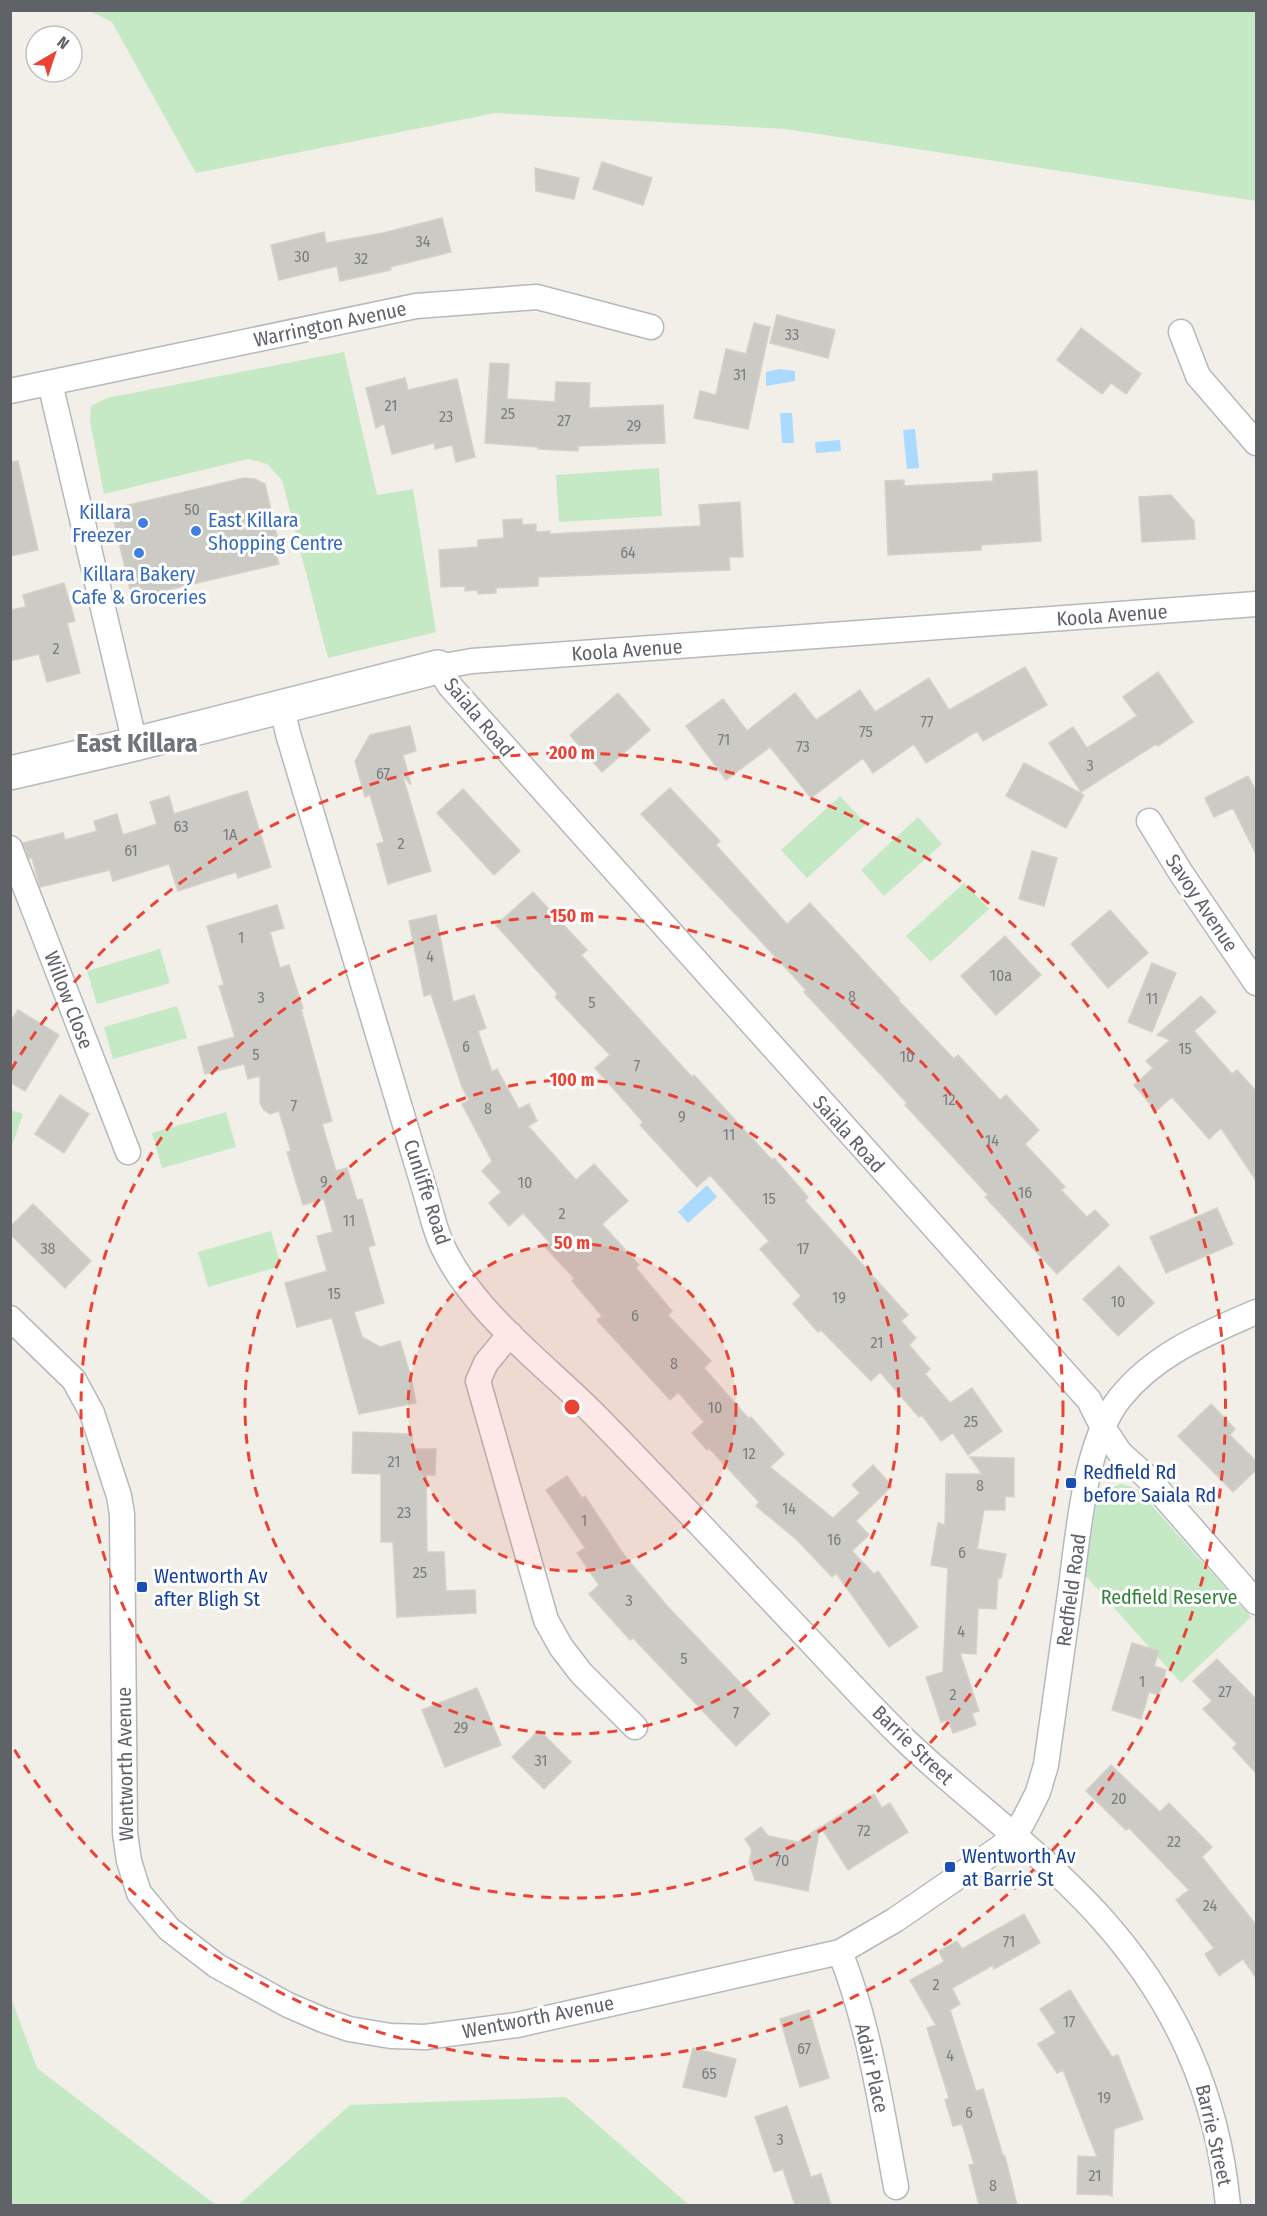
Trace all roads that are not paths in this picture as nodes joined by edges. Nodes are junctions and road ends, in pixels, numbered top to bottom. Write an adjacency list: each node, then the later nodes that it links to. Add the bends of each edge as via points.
1 (651, 327): 3 (street, Warrington Avenue, via 537,297 416,306)
2 (1181, 332): 5 (street, via 1198,376)
3 (50, 383): 4 (street, Warrington Avenue); 9 (street)
4 (10, 390)
5 (1257, 443)
6 (1257, 604): 7 (street, Koola Avenue, via 483,660)
7 (438, 667): 8 (street, Koola Avenue); 18 (street, Saiala Road, via 463,702 1089,1400)
8 (282, 707): 9 (street, Koola Avenue); 17 (street, Cunliffe Road, via 442,1244 468,1289)
9 (135, 744): 10 (street, Koola Avenue)
10 (10, 773)
11 (1149, 821): 13 (street, Savoy Avenue)
12 (10, 848): 14 (street, Willow Close)
13 (1257, 983)
14 (128, 1152)
15 (1257, 1312): 18 (street, Redfield Road, via 1180,1347 1120,1398)
16 (10, 1318): 22 (street, Wentworth Avenue, via 74,1380 92,1413 119,1496 125,1833 129,1861 140,1893 188,1946 250,1986 323,2020 391,2036 425,2037 518,2025)
17 (510, 1334): 20 (street, via 486,1363 478,1381 546,1620 581,1673); 21 (street, Barrie Street, via 594,1414 904,1739)
18 (1102, 1426): 19 (street, Saiala Road, via 1120,1453 1147,1477); 21 (street, Redfield Road, via 1080,1525 1046,1765 1038,1792)
19 (1257, 1602)
20 (635, 1727)
21 (1012, 1835): 22 (street, Wentworth Avenue, via 1001,1847 895,1920); 24 (street, Barrie Street, via 1101,1919 1167,2009 1186,2042 1204,2087 1225,2164)
22 (840, 1952): 23 (street, Adair Place, via 851,1978 879,2092)
23 (896, 2187)
24 (1228, 2205)

